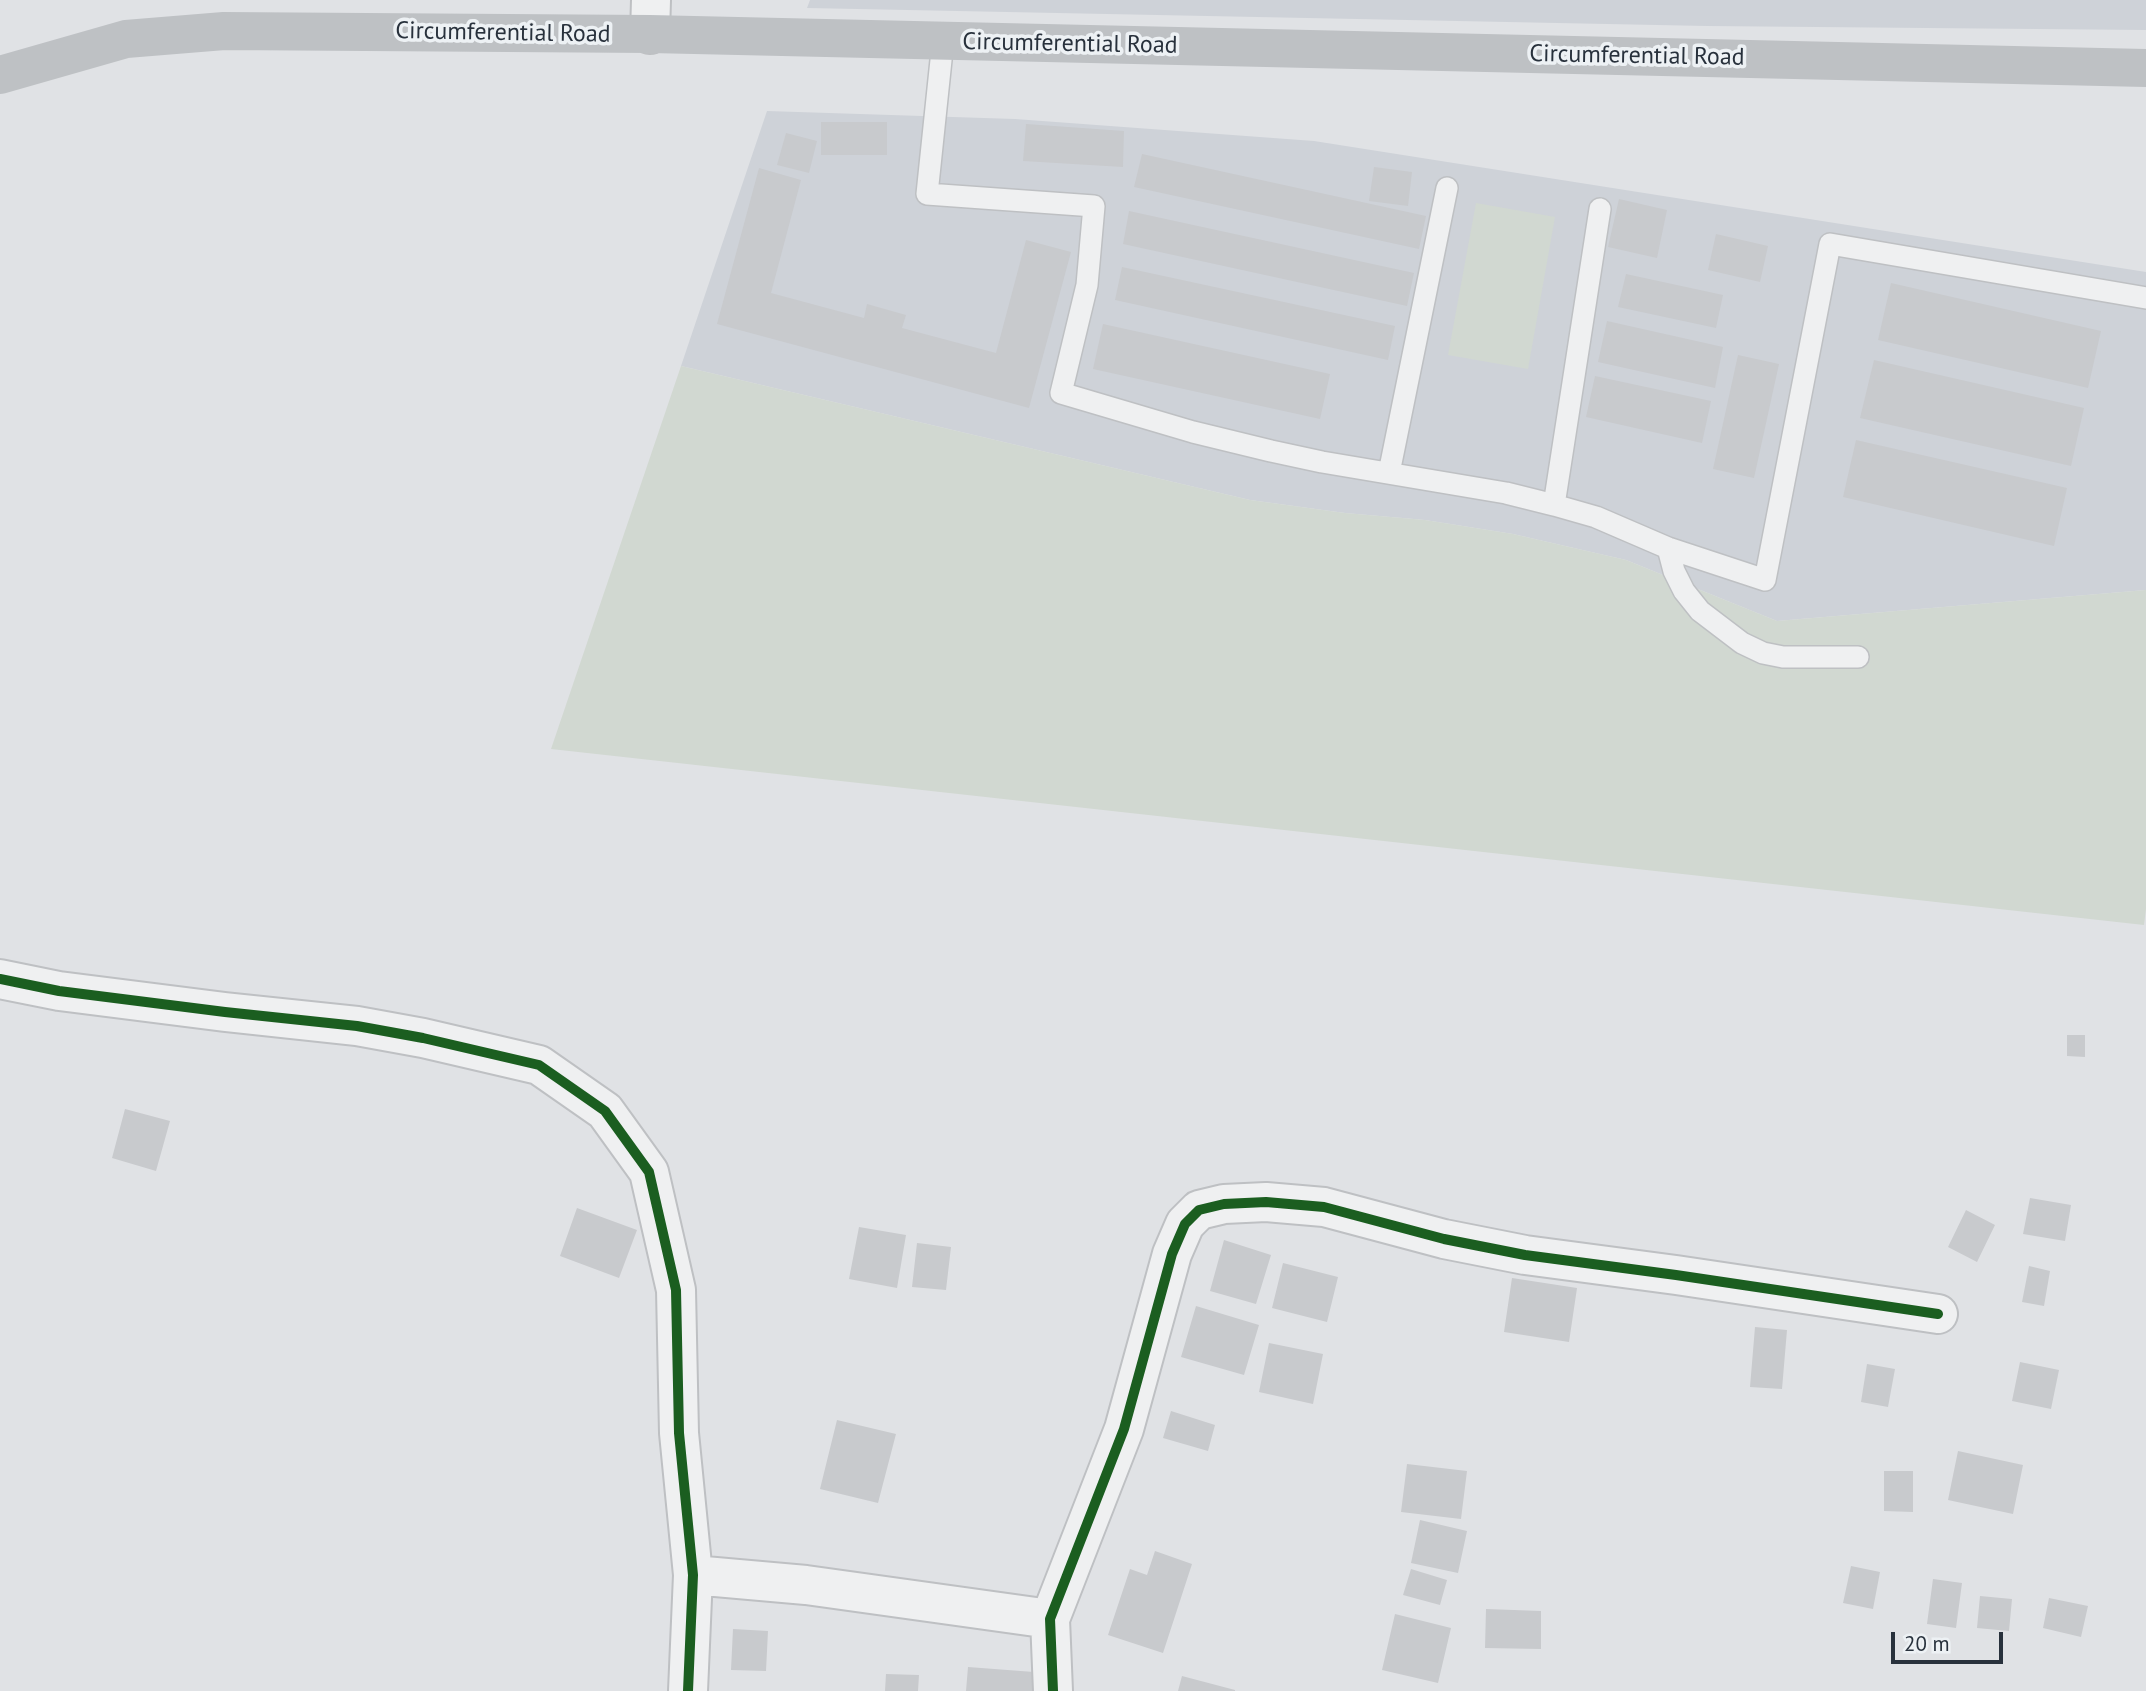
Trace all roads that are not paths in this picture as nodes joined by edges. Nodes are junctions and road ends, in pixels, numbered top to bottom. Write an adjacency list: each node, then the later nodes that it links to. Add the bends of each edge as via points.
1 (650, 17): 2 (main road, Circumferential Road); 4 (main road, Circumferential Road, via 223,31 126,39)
2 (943, 41): 3 (main road, Circumferential Road); 8 (lane, via 927,194 1094,206 1087,285 1061,393 1219,438)
3 (2146, 68)
4 (0, 75)
5 (1447, 188): 8 (lane)
6 (1601, 209): 9 (lane)
7 (2146, 298): 10 (lane, via 1830,244 1765,580)
8 (1389, 474): 9 (lane)
9 (1554, 505): 10 (lane)
10 (1668, 548): 11 (lane, via 1684,591 1700,611 1742,643 1783,657)
11 (1858, 657)
12 (0, 979): 14 (street, via 60,991 423,1038 539,1065 605,1111 649,1172 676,1290 679,1433)
13 (1938, 1314): 15 (street, via 1525,1255 1324,1207 1266,1202 1199,1210 1185,1224 1172,1254 1124,1429)
14 (693, 1576): 15 (street, via 806,1585); 16 (street)
15 (1050, 1619): 17 (street)
16 (688, 1691)
17 (1053, 1691)

